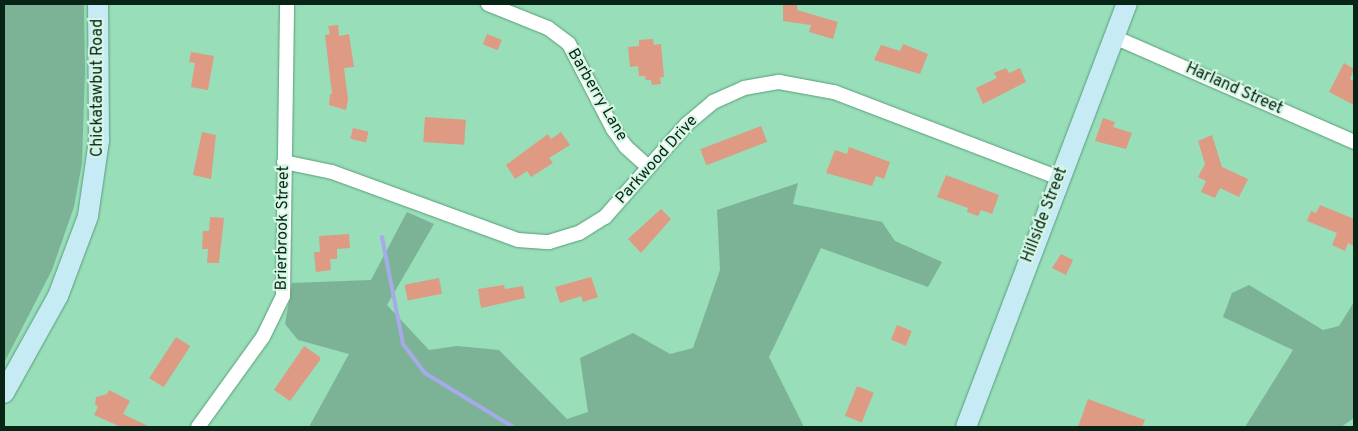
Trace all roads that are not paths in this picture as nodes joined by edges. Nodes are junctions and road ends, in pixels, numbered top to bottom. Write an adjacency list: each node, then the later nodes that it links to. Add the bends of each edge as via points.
1 (98, 4): 10 (street, Chickatawbut Road, via 99,141 88,216 56,300)
2 (287, 4): 7 (street, Brierbrook Street)
3 (488, 4): 8 (street, Barberry Lane, via 548,28 568,44 613,129 626,147)
4 (1127, 4): 5 (street, Hillside Street)
5 (1114, 37): 6 (street, Harland Street); 9 (street, Hillside Street)
6 (1354, 142)
7 (284, 162): 8 (street, Parkwood Drive, via 321,169 507,237 539,243 570,237 598,223); 11 (street, Brierbrook Street, via 284,278 280,305 263,336)
8 (648, 167): 9 (street, Parkwood Drive, via 687,124 713,102 744,88 779,82 834,92)
9 (1059, 178): 12 (street, Hillside Street)
10 (4, 393)
11 (198, 427)
12 (966, 427)

